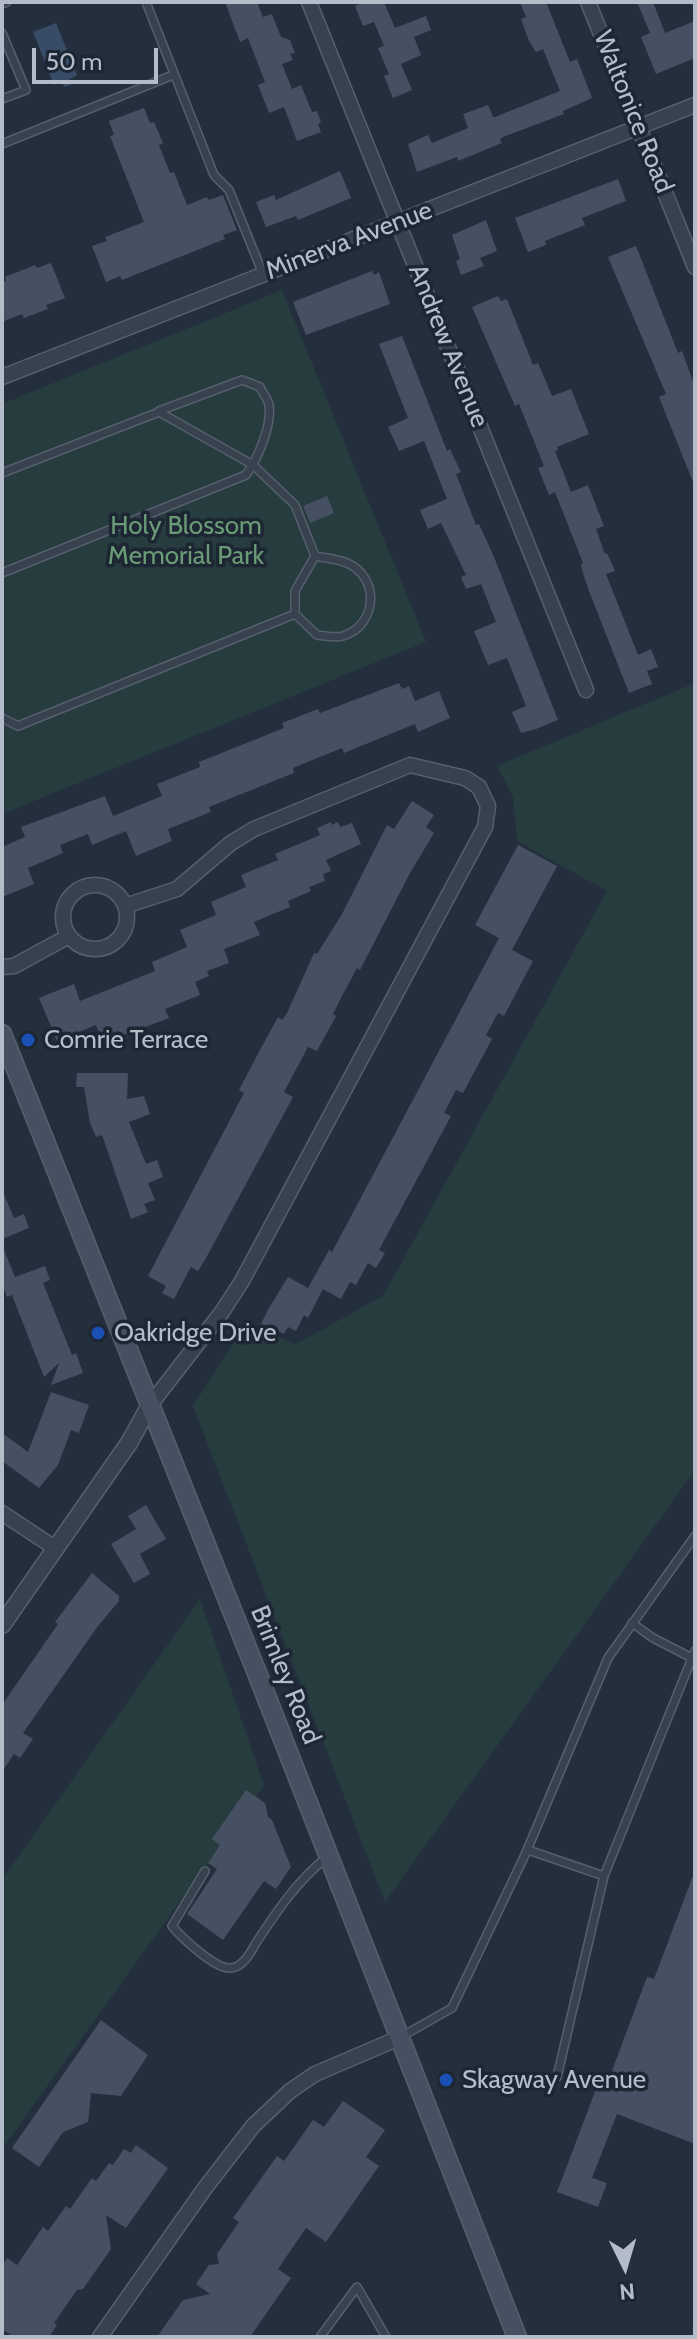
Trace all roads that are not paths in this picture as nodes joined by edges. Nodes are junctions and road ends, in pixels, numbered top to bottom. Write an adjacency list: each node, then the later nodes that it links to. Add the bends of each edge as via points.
1 (146, 2): 5 (lane)
2 (309, 2): 10 (street, Andrew Avenue)
3 (588, 2): 8 (street, Waltonice Road)
4 (2, 33): 6 (lane, via 26,90)
5 (173, 75): 9 (lane); 12 (lane)
6 (2, 99)
7 (695, 105): 8 (street, Minerva Avenue)
8 (639, 127): 10 (street, Minerva Avenue); 11 (street, Waltonice Road)
9 (2, 144)
10 (399, 222): 12 (street, Minerva Avenue); 20 (street, Andrew Avenue)
11 (695, 267)
12 (263, 274): 13 (street, Minerva Avenue)
13 (2, 377)
14 (159, 412): 15 (lane); 15 (lane, via 231,382 260,387 269,404); 16 (lane)
15 (253, 465): 17 (lane, via 295,505); 18 (lane, via 246,475)
16 (2, 473)
17 (315, 556): 19 (lane, via 295,591); 19 (lane, via 348,563 366,579 372,603 364,624 342,637 317,635)
18 (2, 573)
19 (295, 614): 21 (lane, via 18,726)
20 (586, 690)
21 (2, 718)
22 (125, 906): 23 (street, via 125,928 110,945 88,948); 23 (street, via 109,888 85,887 67,902 63,913); 26 (street, via 177,889 254,829 410,765 472,781 487,799 485,827 242,1281)
23 (69, 936): 24 (street, via 14,966)
24 (2, 967)
25 (2, 1034): 26 (main road, Brimley Road)
26 (150, 1405): 29 (street); 34 (main road, Brimley Road)
27 (2, 1513): 29 (street)
28 (695, 1536): 30 (lane)
29 (55, 1548): 31 (street)
30 (632, 1623): 32 (lane, via 653,1638); 33 (lane, via 608,1658)
31 (2, 1625)
32 (694, 1654): 36 (lane)
33 (528, 1850): 36 (lane); 37 (lane, via 452,2008)
34 (329, 1856): 35 (lane, via 306,1874 246,1959 229,1969 217,1965 172,1926); 37 (main road, Brimley Road)
35 (205, 1871)
36 (604, 1876): 38 (lane)
37 (399, 2038): 39 (street, via 315,2074 253,2126); 42 (main road, Brimley Road)
38 (557, 2077)
39 (100, 2337)
40 (320, 2337): 41 (lane, via 357,2287)
41 (386, 2337)
42 (517, 2337)

